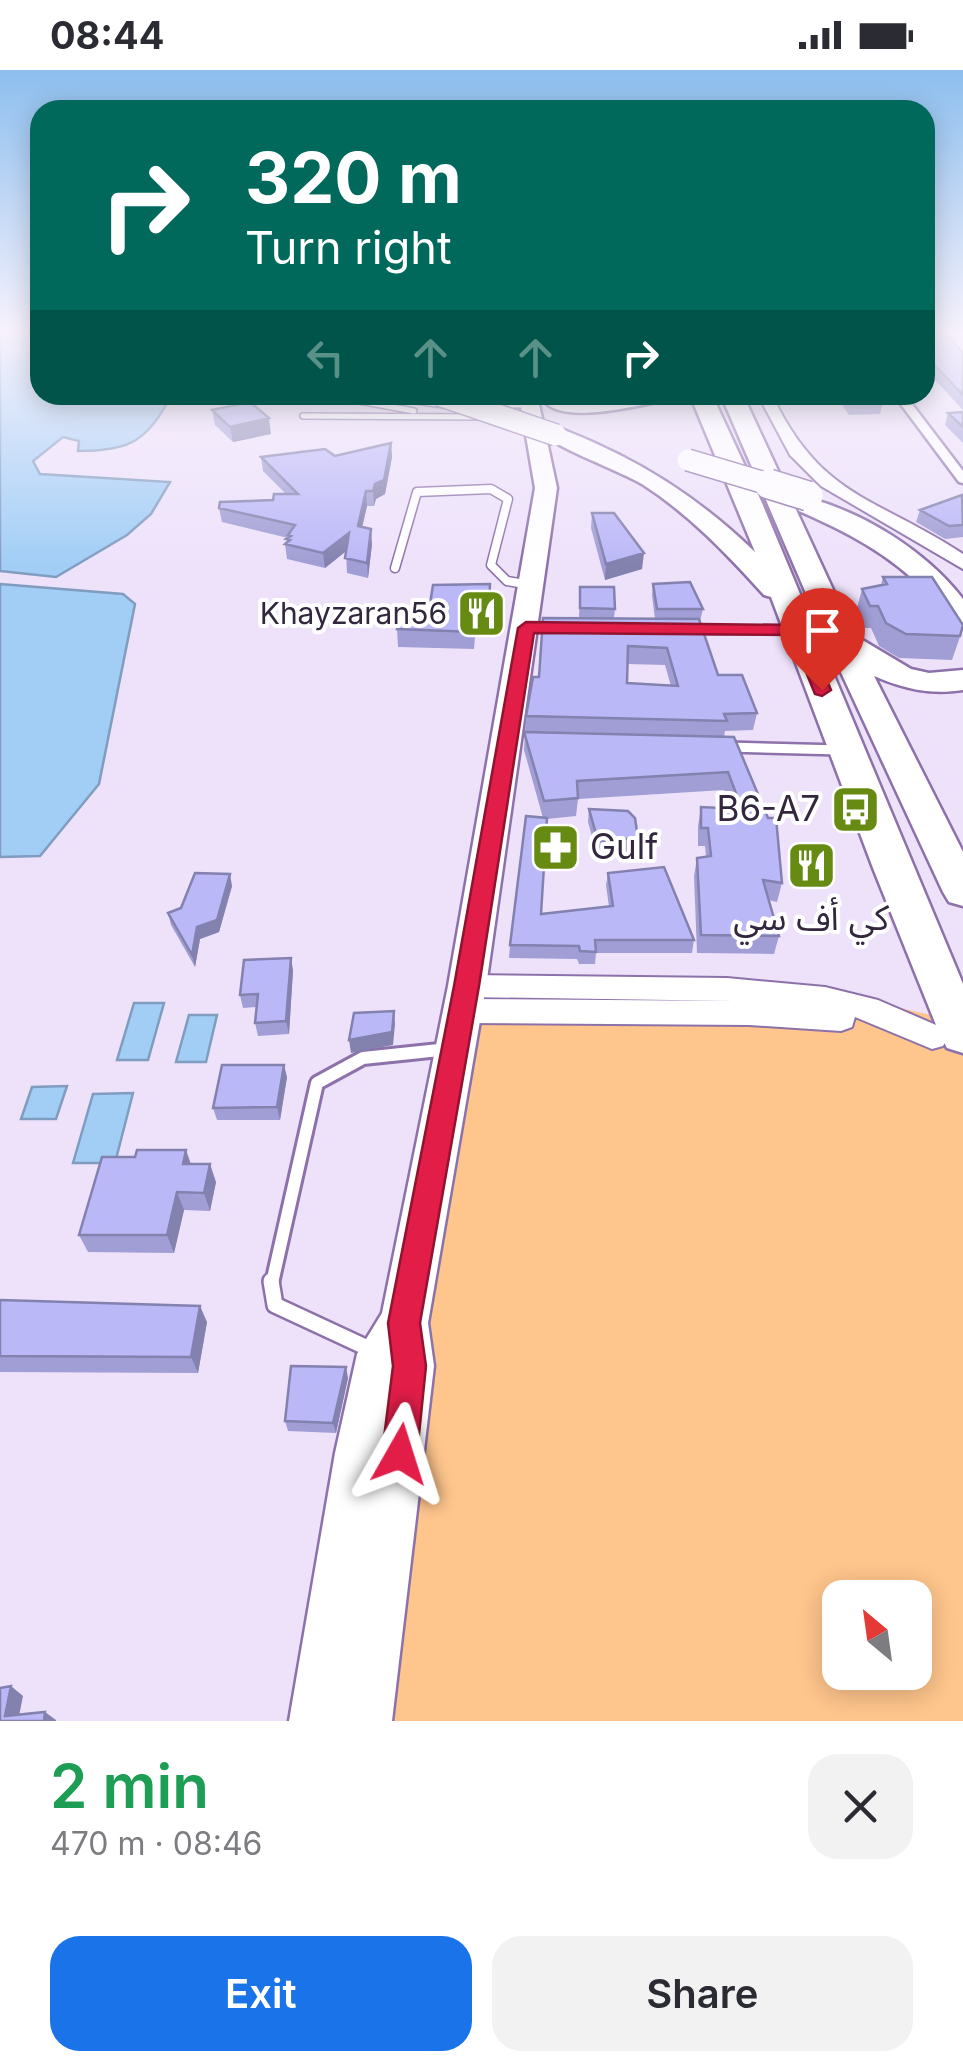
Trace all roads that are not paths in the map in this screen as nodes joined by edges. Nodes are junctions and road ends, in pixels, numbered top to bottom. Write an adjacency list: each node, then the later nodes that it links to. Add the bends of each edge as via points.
1 (345, 410): 12 (lane)
2 (410, 410): 10 (lane)
3 (488, 410): 10 (lane)
4 (516, 410): 10 (highway, bridge)
5 (572, 410): 10 (highway)
6 (708, 410): 20 (highway)
7 (739, 410): 23 (highway)
8 (773, 410): 16 (street, via 817,475)
9 (910, 410): 14 (street)
10 (541, 415): 12 (lane); 13 (highway); 15 (highway); 18 (highway, via 546,488); 20 (highway, via 675,492 719,529)
11 (303, 416): 12 (lane)
12 (337, 416)
13 (634, 443)
14 (963, 479)
15 (808, 501): 19 (highway, via 889,533); 21 (highway, via 905,558)
16 (963, 564)
17 (395, 568): 18 (lane, via 417,492 491,489 508,499 491,565 507,582)
18 (532, 586): 28 (highway, via 516,741)
19 (963, 589)
20 (792, 617): 22 (lane); 26 (highway)
21 (963, 619)
22 (676, 630)
23 (841, 640): 24 (highway, via 912,681); 27 (highway)
24 (963, 680)
25 (714, 746): 26 (lane)
26 (847, 750): 29 (highway)
27 (963, 892)
28 (464, 998): 29 (street, via 887,1020); 30 (highway)
29 (948, 1036)
30 (455, 1048): 31 (highway); 31 (lane, via 364,1055 318,1083 270,1278 275,1305)
31 (398, 1348): 32 (highway, via 362,1453); 33 (highway)
32 (320, 1721)
33 (361, 1721)

